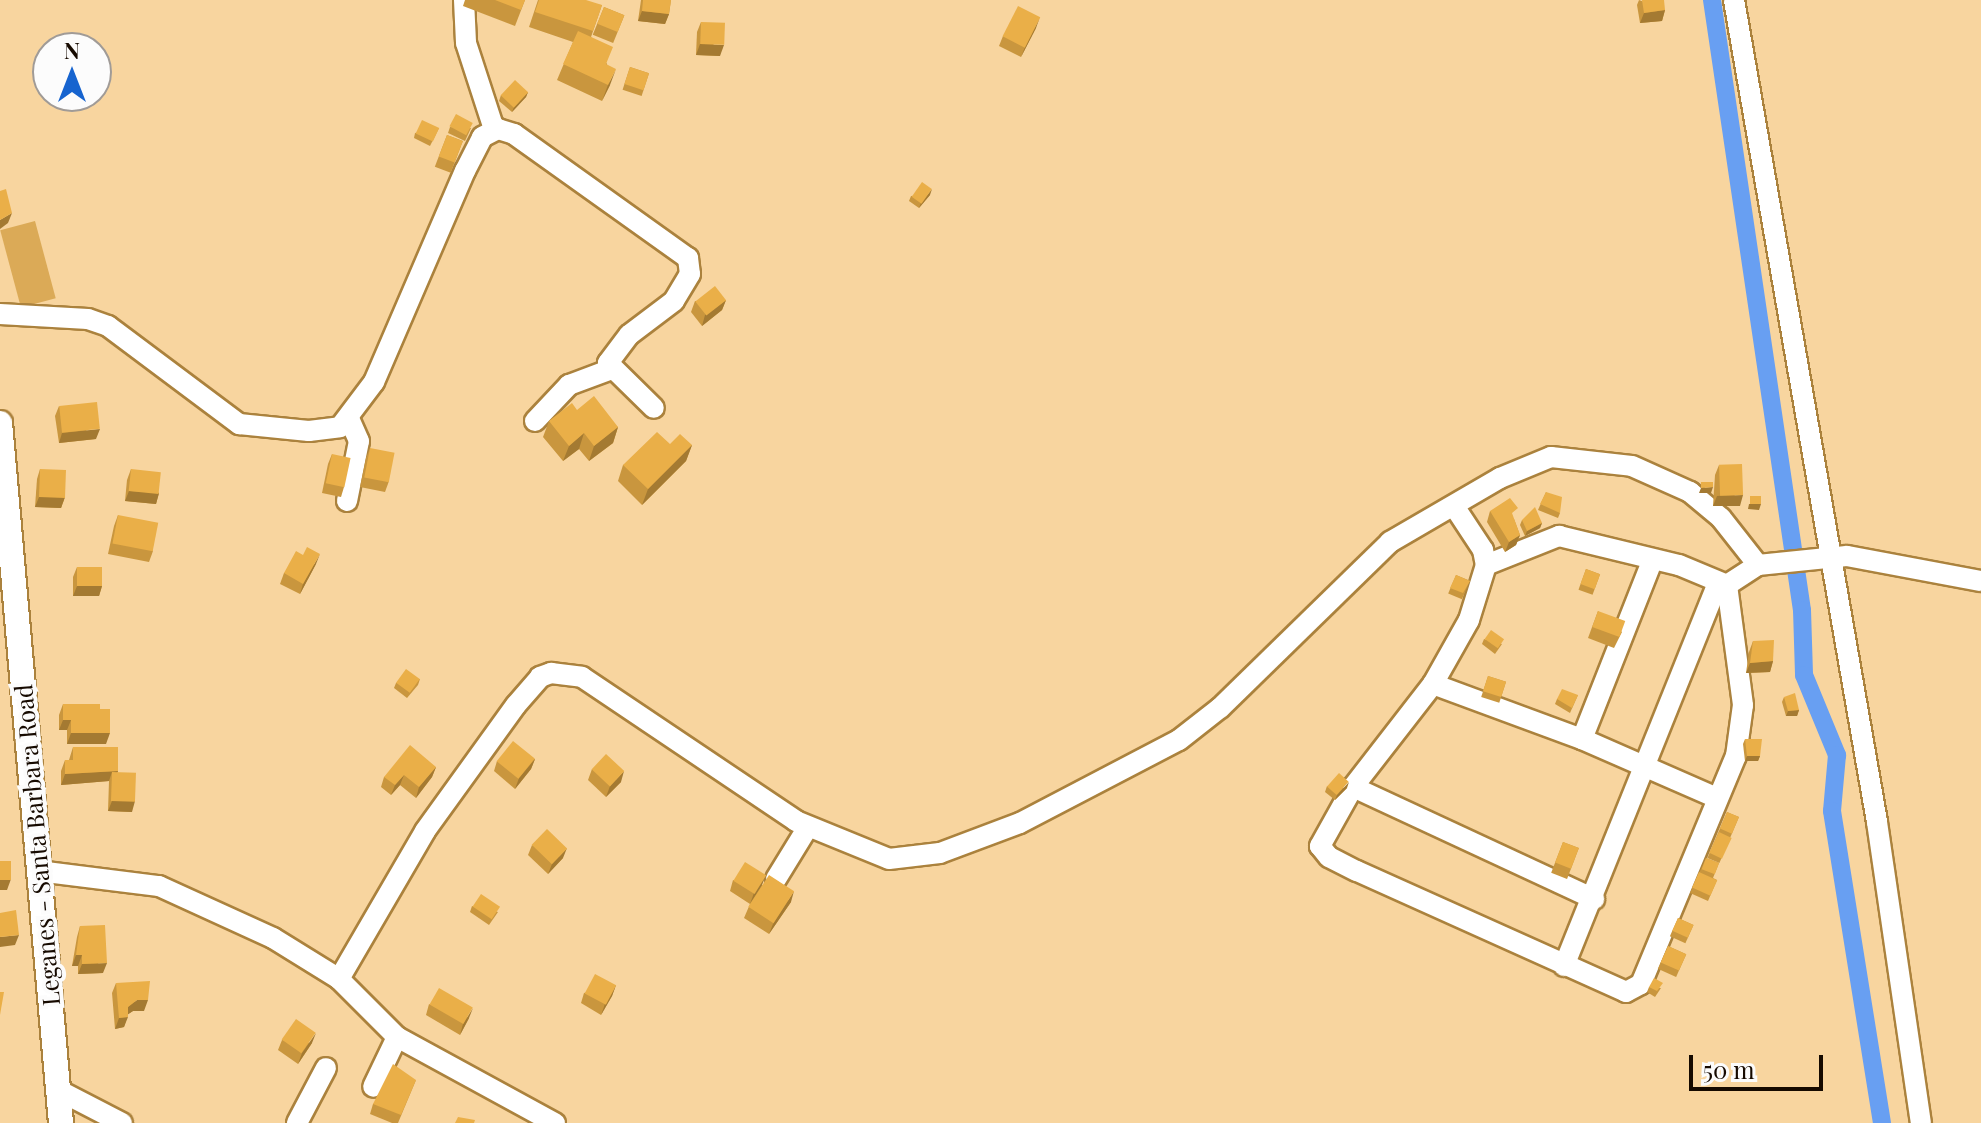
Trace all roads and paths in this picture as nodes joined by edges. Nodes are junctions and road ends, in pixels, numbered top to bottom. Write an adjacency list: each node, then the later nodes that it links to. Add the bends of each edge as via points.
1 (464, 0): 3 (street, via 466,43)
2 (1734, 0): 13 (street, via 1748,56)
3 (494, 129): 5 (street, via 514,134 688,258 686,283 674,301 612,351); 7 (street, via 482,137 374,382)
4 (0, 314): 7 (street, via 88,319 108,326 239,424 331,430)
5 (612, 369): 6 (street); 8 (street, via 569,385)
6 (654, 408)
7 (349, 419): 11 (street, via 359,441)
8 (535, 421)
9 (0, 423): 10 (main road, Leganes - Santa Barbara Road)
10 (4, 477): 25 (main road, Leganes - Santa Barbara Road)
11 (347, 501)
12 (1454, 506): 15 (street, via 1483,550); 16 (street, via 1535,461 1573,456 1614,462 1690,492); 24 (street, via 1374,554 1220,708 1179,740 1020,823 940,853 903,859 877,856)
13 (1819, 558): 16 (street); 17 (street, via 1867,558); 38 (street, via 1877,822)
14 (1652, 561): 15 (street, via 1559,536); 18 (street, via 1679,565); 20 (street)
15 (1486, 565): 19 (street, via 1469,620)
16 (1765, 565): 18 (street)
17 (1981, 581)
18 (1723, 584): 21 (street); 23 (street, via 1743,705 1736,756)
19 (1433, 684): 20 (street); 22 (street)
20 (1582, 739): 21 (street)
21 (1644, 770): 23 (street); 27 (street)
22 (1353, 787): 27 (street); 28 (street, via 1320,840 1329,857)
23 (1717, 798): 28 (street, via 1641,984 1626,992)
24 (808, 827): 26 (street); 29 (street, via 582,677 551,673 540,677 516,705 425,831)
25 (38, 871): 29 (street, via 159,886 273,938); 33 (main road, Leganes - Santa Barbara Road)
26 (776, 879)
27 (1594, 899): 28 (street)
28 (1564, 966)
29 (339, 979): 30 (street)
30 (397, 1037): 32 (street); 37 (street)
31 (326, 1068): 36 (street)
32 (373, 1087)
33 (58, 1090): 34 (main road, Leganes - Santa Barbara Road); 35 (street)
34 (61, 1123)
35 (122, 1123)
36 (297, 1123)
37 (555, 1123)
38 (1921, 1123)

